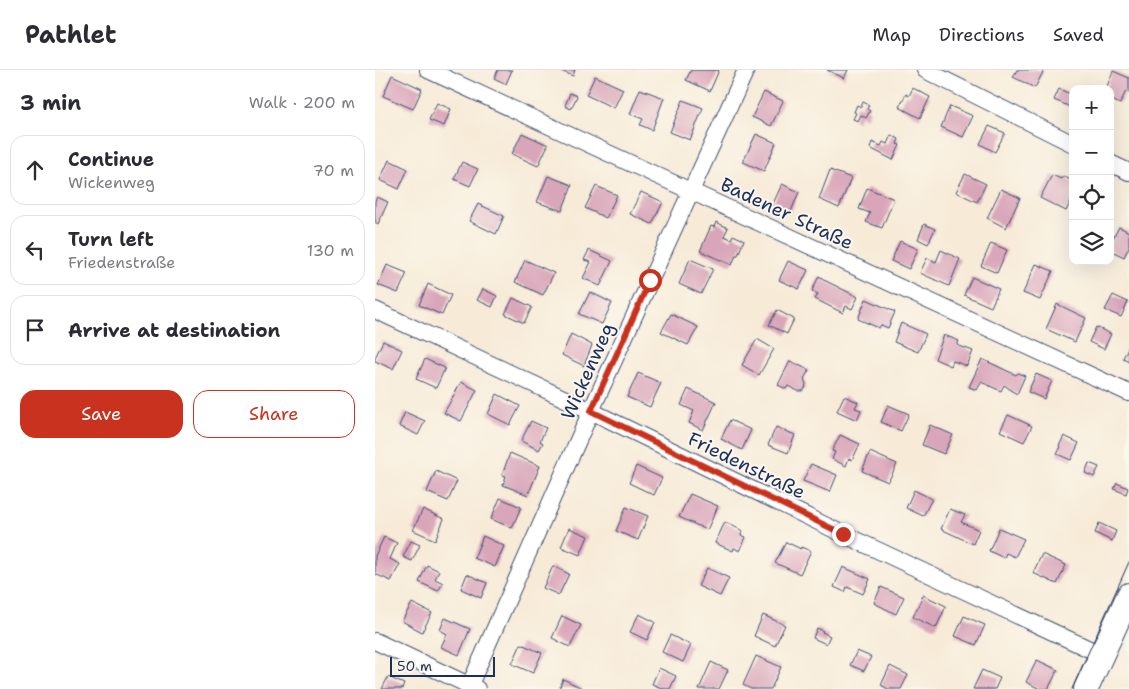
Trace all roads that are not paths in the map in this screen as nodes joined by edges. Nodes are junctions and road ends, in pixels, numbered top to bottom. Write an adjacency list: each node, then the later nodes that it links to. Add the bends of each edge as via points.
1 (428, 70): 7 (street, Badener Straße)
2 (746, 70): 7 (street, Wickenweg)
3 (925, 70): 4 (street)
4 (1069, 142)
5 (1114, 165): 6 (street)
6 (1129, 172)
7 (691, 191): 9 (street, Badener Straße); 10 (street, Wickenweg)
8 (375, 310): 10 (street, Friedenstraße)
9 (1129, 393)
10 (591, 411): 13 (street, Friedenstraße); 14 (street, Wickenweg)
11 (1129, 595): 13 (main road)
12 (375, 641): 14 (street)
13 (1102, 655): 15 (main road)
14 (472, 688)
15 (1086, 689)

